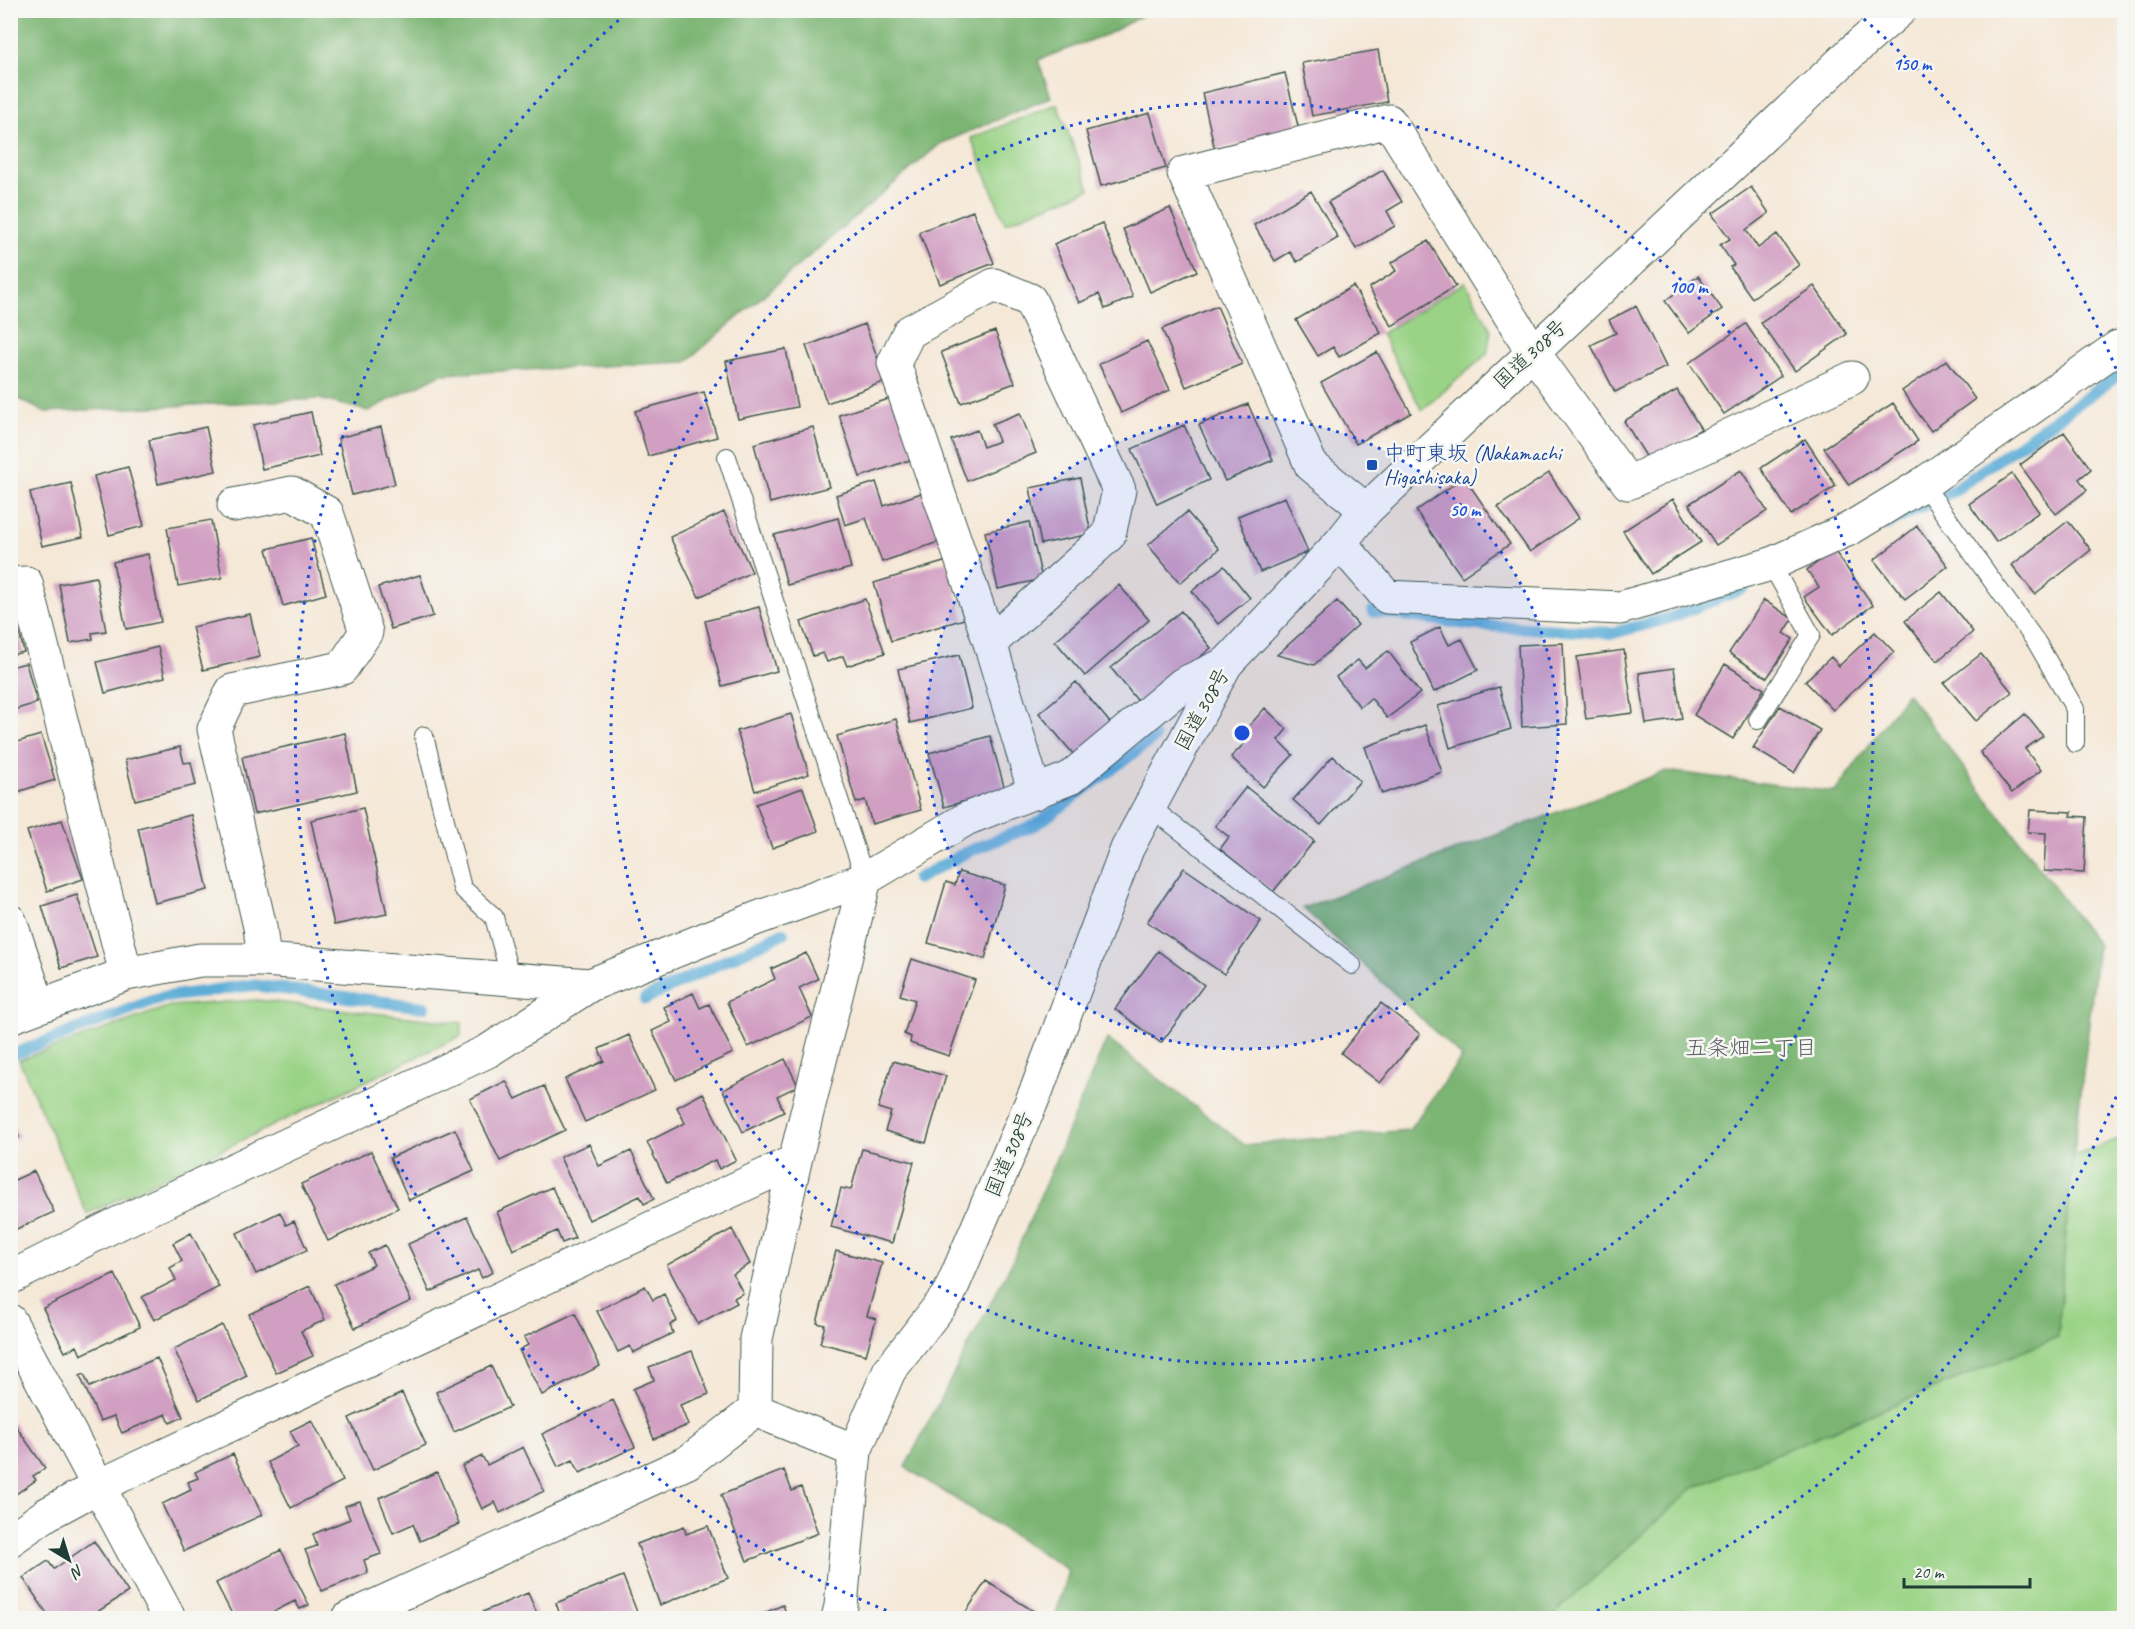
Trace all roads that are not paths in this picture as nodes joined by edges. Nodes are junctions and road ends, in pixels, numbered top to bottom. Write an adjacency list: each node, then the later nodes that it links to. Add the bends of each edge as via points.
1 (1900, 10): 3 (main road, 国道308号)
2 (2118, 347): 6 (main road)
3 (1533, 352): 4 (main road, via 1628,483); 8 (main road, 国道308号); 8 (main road, via 1389,121 1184,174 1311,465)
4 (1852, 378)
5 (727, 457): 19 (lane)
6 (1923, 484): 10 (main road, via 1851,528); 16 (lane, via 2037,643 2075,710)
7 (234, 505): 21 (main road, via 292,493 327,513 366,632 342,669 232,691 214,729 260,927)
8 (1366, 510): 9 (main road, 国道308号)
9 (1340, 543): 10 (main road, via 1387,597 1399,598 1620,608); 13 (main road, 国道308号)
10 (1771, 564): 14 (lane, via 1810,635)
11 (10, 584): 23 (main road, via 26,583)
12 (990, 643): 12 (main road, via 1109,535 1119,490 1030,300 994,285 909,332 894,363); 17 (main road)
13 (1226, 664): 17 (main road, via 1183,684 1070,778); 18 (main road, 国道308号)
14 (1758, 720)
15 (424, 736): 24 (lane, via 462,888 494,917)
16 (2075, 743)
17 (1035, 793): 19 (main road, via 966,819)
18 (1149, 806): 22 (lane); 31 (main road, 国道308号, via 1127,849 1037,1089 949,1294 890,1371)
19 (865, 879): 25 (main road, via 755,918); 27 (main road)
20 (10, 921): 26 (main road)
21 (264, 960): 23 (main road, via 200,960); 24 (main road)
22 (1352, 965)
23 (126, 974): 26 (main road)
24 (511, 980): 25 (main road)
25 (590, 985): 28 (main road, via 488,1051)
26 (25, 1012)
27 (795, 1161): 30 (main road, via 756,1339); 32 (main road)
28 (10, 1278)
29 (10, 1321): 32 (main road)
30 (754, 1410): 31 (main road); 35 (main road, via 688,1462)
31 (855, 1451): 36 (main road, 国道308号)
32 (99, 1486): 33 (main road, via 47,1514); 34 (main road)
33 (10, 1540)
34 (169, 1618)
35 (349, 1618)
36 (838, 1618)

